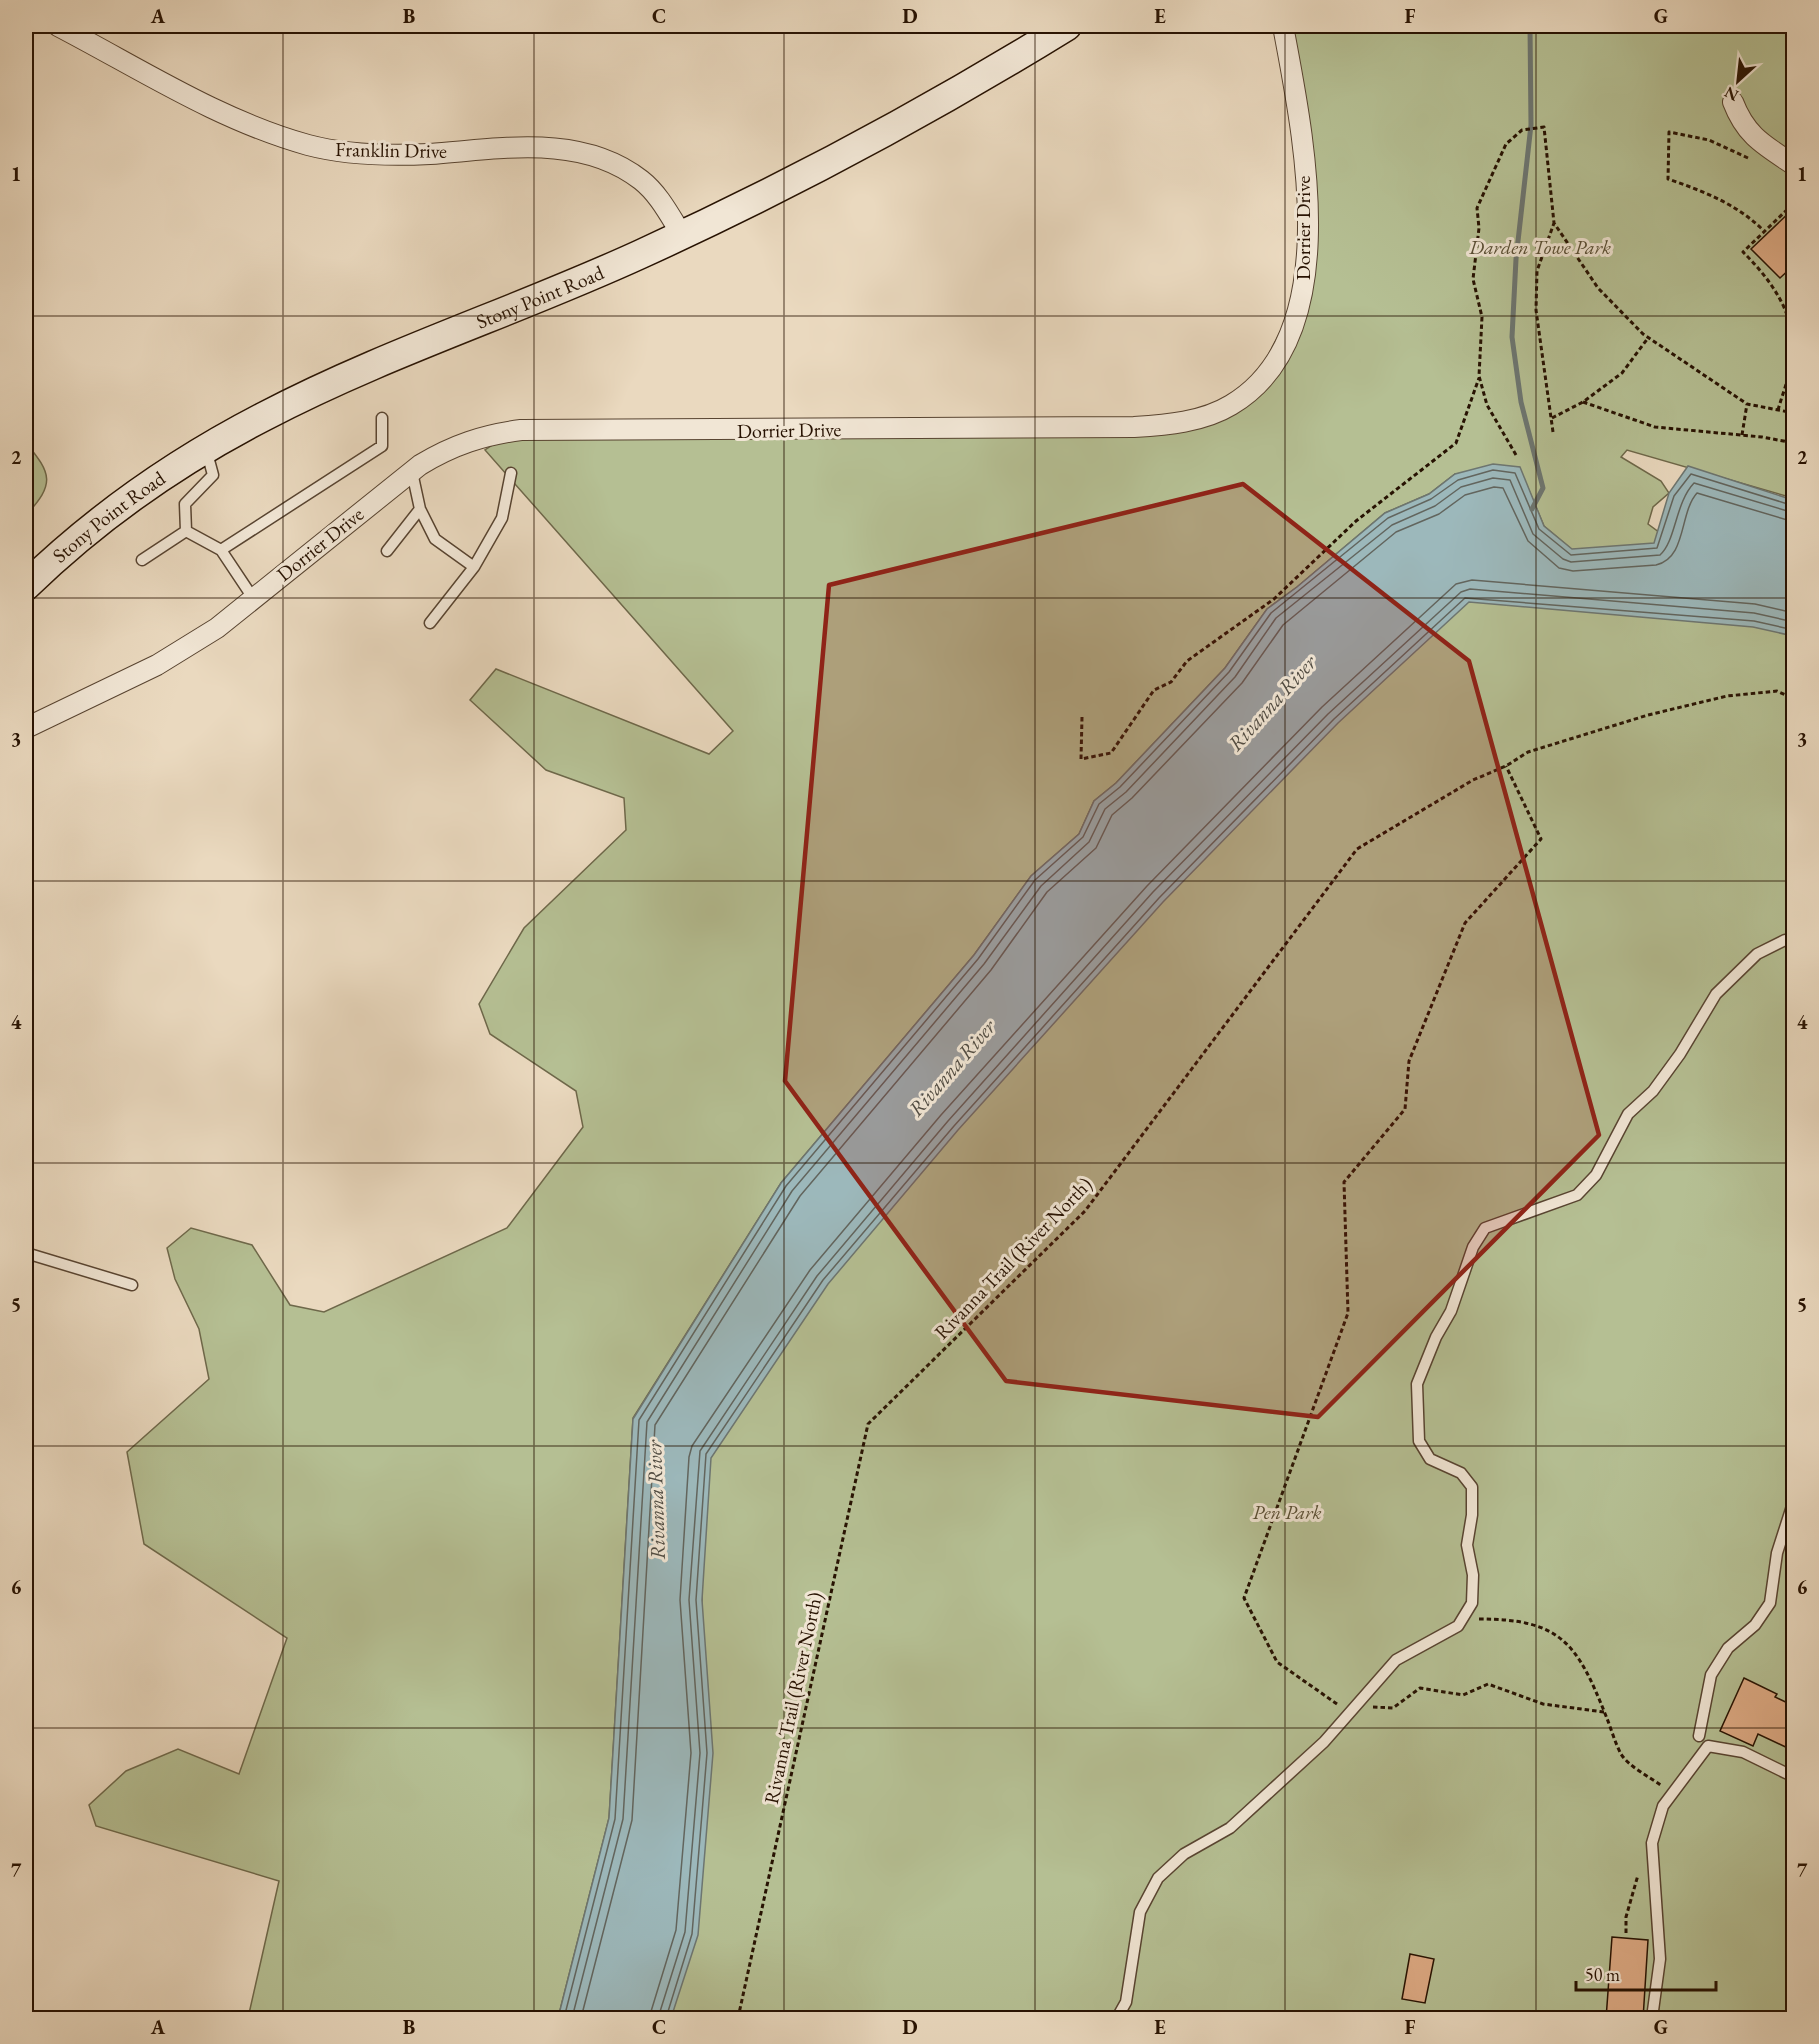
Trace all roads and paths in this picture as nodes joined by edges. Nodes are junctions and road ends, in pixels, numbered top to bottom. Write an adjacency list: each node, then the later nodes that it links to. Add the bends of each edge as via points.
1 (58, 26): 12 (street, Franklin Drive, via 224,113 309,145 387,154 543,147 602,159 643,181)
2 (1067, 26): 12 (main road, Stony Point Road, via 823,166)
3 (1283, 26): 26 (street, Dorrier Drive, via 1300,131 1307,215 1303,295 1283,351 1266,376 1230,406 1179,423 1134,427 521,430 463,442)
4 (1788, 66): 5 (path)
5 (1794, 71)
6 (1733, 102): 8 (street, via 1750,135)
7 (1758, 162): 11 (path, via 1709,140 1669,132 1668,178 1726,202)
8 (1794, 165)
9 (1794, 203): 11 (path)
10 (1554, 222): 13 (path, via 1598,288); 14 (path, via 1544,127 1522,130 1506,144 1477,208 1479,228 1473,279 1482,317); 20 (path, via 1538,271 1536,310)
11 (1764, 231): 17 (path, via 1743,252 1768,278 1785,310 1791,333 1793,355)
12 (682, 235): 24 (main road, Stony Point Road, via 330,385)
13 (1648, 338): 15 (path, via 1622,373); 16 (path)
14 (1479, 376): 25 (path, via 1486,405); 38 (path, via 1456,443 1356,521 1274,598 1187,661 1171,682 1154,690 1111,753 1081,759)
15 (1583, 402): 20 (path); 22 (path, via 1655,427)
16 (1748, 404): 17 (path); 22 (path)
17 (1778, 410): 18 (path)
18 (1794, 412)
19 (382, 418): 30 (lane, via 382,446)
20 (1551, 418): 21 (path)
21 (1552, 432)
22 (1742, 435): 23 (path)
23 (1794, 443)
24 (206, 449): 29 (lane, via 213,475 185,504); 34 (main road, Stony Point Road, via 117,508)
25 (1516, 455)
26 (412, 472): 28 (lane); 35 (street, Dorrier Drive)
27 (511, 473): 33 (lane, via 502,518)
28 (420, 509): 31 (lane); 33 (lane, via 435,539)
29 (186, 531): 30 (lane); 32 (lane)
30 (221, 550): 35 (lane)
31 (387, 551)
32 (142, 560)
33 (474, 567): 36 (lane)
34 (26, 586)
35 (253, 598): 39 (street, Dorrier Drive, via 217,628 157,665)
36 (430, 623)
37 (1794, 699): 40 (path, Rivanna Trail (River North), via 1777,691 1716,699 1588,732 1527,752)
38 (1082, 717)
39 (26, 728)
40 (1506, 766): 46 (path, via 1541,839 1466,923 1409,1061 1405,1109 1344,1182 1347,1313 1244,1598 1277,1662 1333,1704); 53 (path, Rivanna Trail (River North), via 1473,780 1357,849 1085,1211 868,1424)
41 (1794, 941): 45 (lane, via 1785,940 1757,954 1716,994 1680,1054 1653,1090 1628,1113 1596,1175 1577,1195 1485,1228 1473,1247 1451,1311 1417,1384 1419,1441 1430,1459 1461,1473 1472,1486 1467,1545 1473,1575 1472,1603)
42 (26, 1253): 43 (lane)
43 (132, 1285)
44 (1794, 1500): 48 (lane, via 1777,1552 1770,1603 1755,1624 1728,1648 1711,1675)
45 (1461, 1621): 46 (lane, via 1396,1660); 47 (path, via 1505,1619 1533,1623 1555,1633 1584,1668)
46 (1356, 1706): 47 (path, via 1393,1708 1420,1688 1463,1695 1488,1683 1542,1704); 54 (lane, via 1324,1742 1230,1828 1184,1854 1158,1878 1140,1912 1126,2002)
47 (1605, 1712): 50 (path, via 1622,1756)
48 (1699, 1736)
49 (1792, 1776): 50 (lane, via 1743,1752 1708,1746)
50 (1673, 1794): 51 (lane, via 1664,1806)
51 (1652, 1843): 52 (path, via 1634,1887); 55 (lane, via 1660,1959)
52 (1626, 1933)
53 (738, 2019)
54 (1117, 2019)
55 (1652, 2019)

